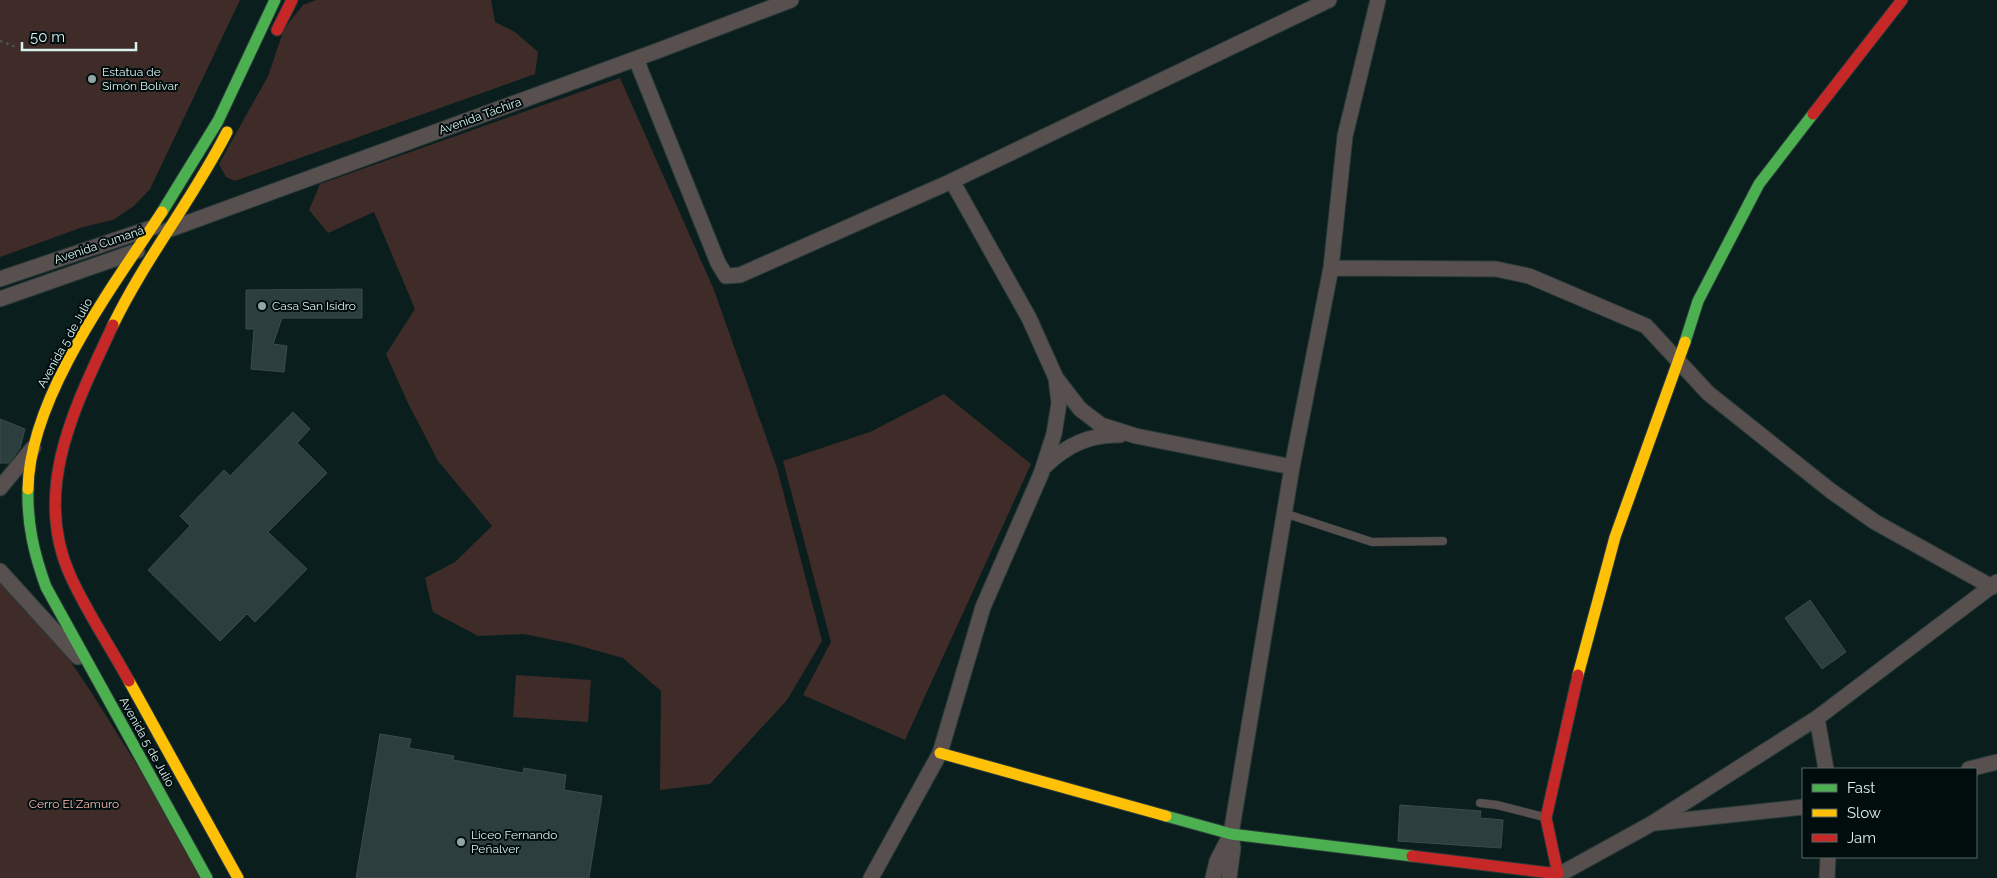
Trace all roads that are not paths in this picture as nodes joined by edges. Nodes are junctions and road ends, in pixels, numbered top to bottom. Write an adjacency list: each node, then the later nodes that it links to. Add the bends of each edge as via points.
1 (275, 0): 11 (street, Avenida 5 de Julio, via 205,143)
2 (292, 0): 7 (street)
3 (791, 0): 8 (street, Avenida Táchira)
4 (1329, 0): 10 (street)
5 (1378, 0): 14 (street, via 1345,136)
6 (1902, 0): 17 (street, via 1759,184 1698,300)
7 (271, 43)
8 (636, 59): 10 (street, via 726,276 740,275); 12 (street, Avenida Táchira)
9 (232, 123): 12 (street, Avenida 5 de Julio, via 209,167)
10 (952, 182): 18 (street, via 1029,318)
11 (151, 227): 12 (street, Avenida Cumaná); 13 (street, Avenida 5 de Julio); 15 (street, Avenida Cumaná)
12 (168, 230): 13 (street, Avenida Cumaná); 42 (street, Avenida 5 de Julio, via 127,299 65,434 56,470 55,527 70,575)
13 (134, 253): 16 (street, Avenida Cumaná); 20 (street, Avenida 5 de Julio, via 57,383)
14 (1331, 268): 17 (street, via 1496,269 1529,276 1646,326); 21 (street)
15 (0, 279)
16 (0, 299)
17 (1679, 361): 27 (street, via 1708,393 1831,491 1875,522); 36 (street, via 1615,537 1573,692)
18 (1056, 378): 19 (street, via 1080,409 1094,420); 22 (street, via 1059,403 1054,434)
19 (1136, 436): 21 (street); 22 (street, via 1105,435 1077,442 1061,450)
20 (33, 448): 23 (street); 28 (street, Avenida 5 de Julio, via 26,508 33,553 46,587)
21 (1292, 467): 24 (street)
22 (1042, 469): 30 (street, via 984,607)
23 (0, 488)
24 (1284, 513): 25 (lane, via 1372,542); 38 (street)
25 (1443, 541)
26 (0, 571): 28 (street)
27 (1994, 584): 29 (street)
28 (94, 675): 41 (street, Avenida 5 de Julio)
29 (1817, 718): 32 (street); 37 (street)
30 (940, 753): 38 (street); 43 (street)
31 (1997, 762): 33 (street)
32 (1826, 768)
33 (1973, 768)
34 (1480, 803): 36 (lane)
35 (1802, 807): 37 (street)
36 (1546, 818): 40 (street)
37 (1651, 824): 40 (street)
38 (1231, 834): 40 (street); 44 (street, via 1217,861); 45 (street, via 1233,848)
39 (1828, 858): 46 (street)
40 (1555, 876)
41 (206, 878)
42 (238, 878)
43 (871, 878)
44 (1213, 878)
45 (1229, 878)
46 (1827, 878)

